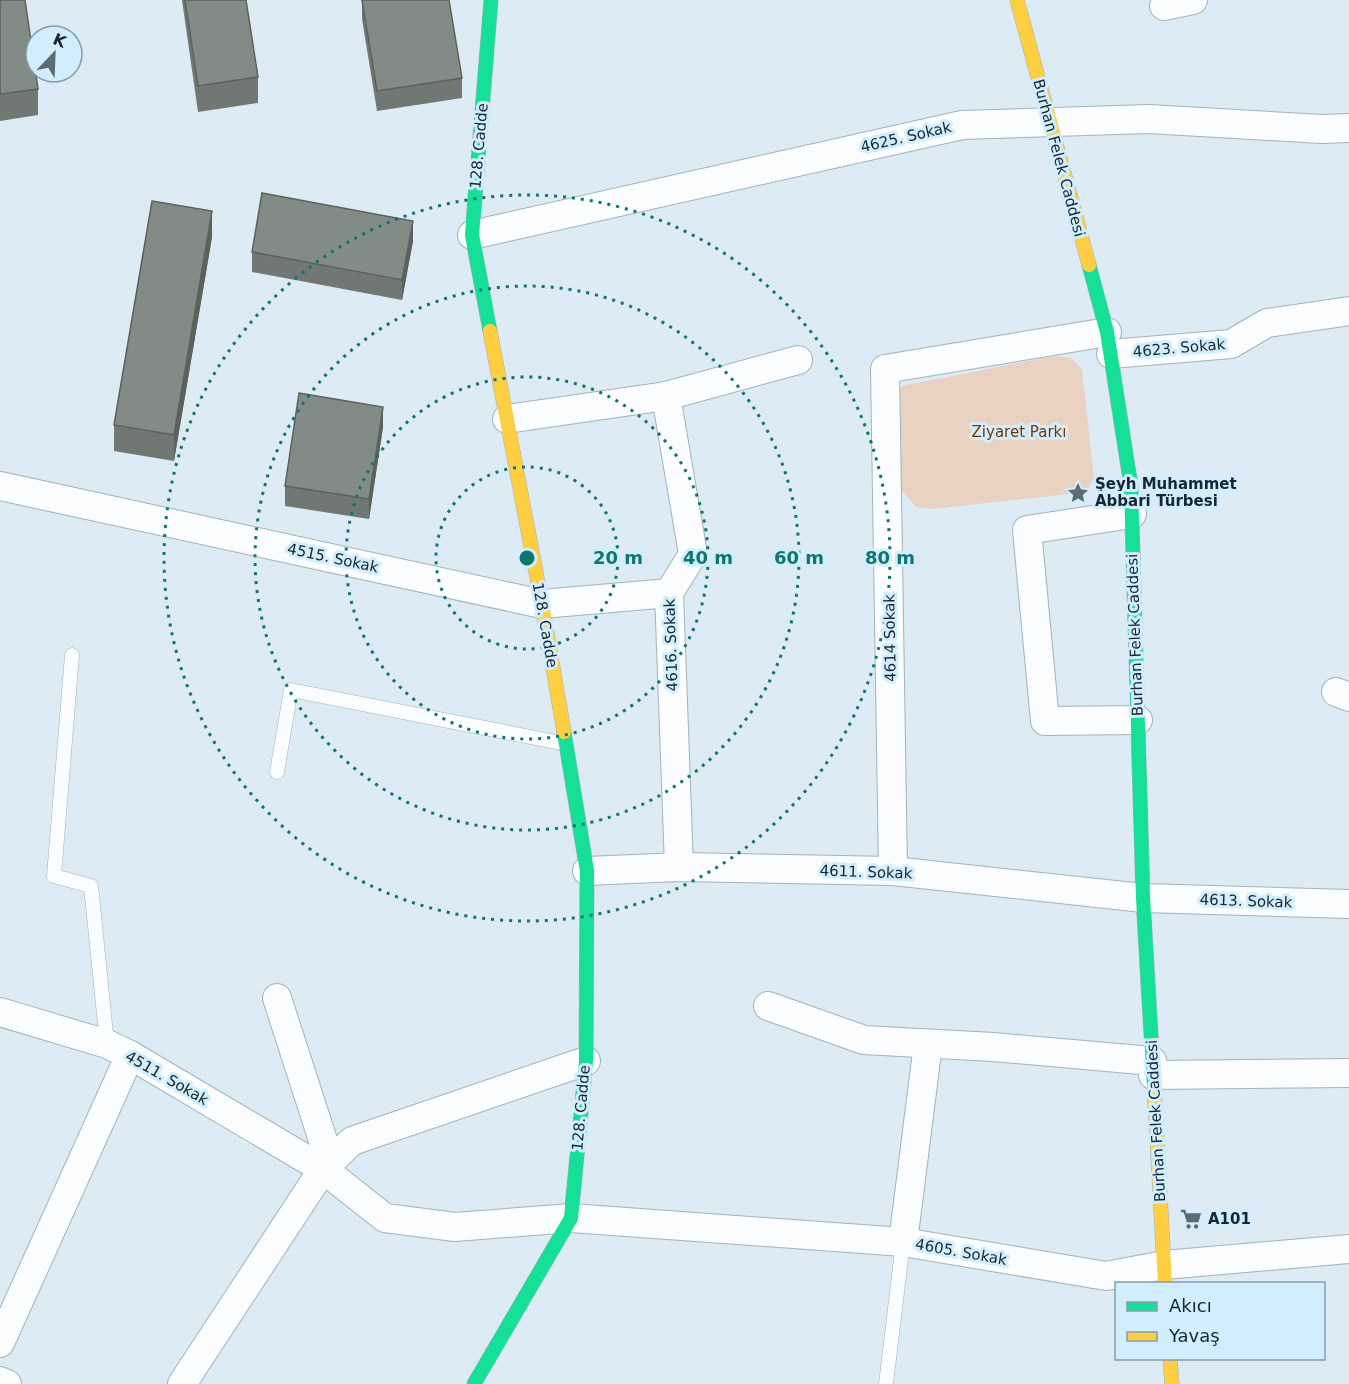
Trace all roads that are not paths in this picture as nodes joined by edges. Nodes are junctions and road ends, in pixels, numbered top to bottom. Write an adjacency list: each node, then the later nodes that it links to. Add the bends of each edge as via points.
1 (491, 0): 7 (street, 128. Cadde)
2 (1017, 0): 5 (street, Burhan Felek Caddesi)
3 (1193, 0): 4 (street)
4 (1164, 6)
5 (1049, 122): 6 (street, 4625. Sokak, via 1149,119); 7 (street, 4625. Sokak, via 962,124); 9 (street, Burhan Felek Caddesi)
6 (1349, 128)
7 (472, 235): 13 (street, 128. Cadde)
8 (1349, 311): 9 (street, 4623. Sokak, via 1267,323 1231,345)
9 (1109, 343): 11 (street, 4623. Sokak); 15 (street, Burhan Felek Caddesi)
10 (798, 360): 12 (street)
11 (885, 369): 24 (street, 4614 Sokak)
12 (666, 396): 13 (street); 16 (street, 4616. Sokak, via 693,555)
13 (507, 419): 17 (street, 128. Cadde)
14 (0, 486): 17 (street, 4515. Sokak)
15 (1132, 514): 19 (street, Burhan Felek Caddesi); 19 (street, via 1027,530 1045,721)
16 (669, 593): 17 (street, 4515. Sokak); 22 (street, 4616. Sokak)
17 (542, 604): 20 (street, 128. Cadde)
18 (72, 655): 31 (lane, via 54,876 91,886)
19 (1138, 720): 25 (street, Burhan Felek Caddesi)
20 (566, 744): 21 (lane, via 291,690); 23 (street, 128. Cadde)
21 (277, 772)
22 (679, 867): 23 (street, 4611. Sokak); 24 (street, 4611. Sokak)
23 (587, 871): 32 (street, 128. Cadde)
24 (893, 871): 25 (street, 4611. Sokak)
25 (1143, 898): 26 (street, 4613. Sokak); 33 (street, Burhan Felek Caddesi)
26 (1349, 904)
27 (276, 998): 35 (street)
28 (768, 1006): 30 (street, via 864,1040)
29 (0, 1012): 31 (street, 4511. Sokak)
30 (928, 1044): 33 (street, via 993,1047); 37 (street)
31 (119, 1050): 35 (street, 4511. Sokak); 40 (street)
32 (586, 1061): 35 (street, via 352,1141); 36 (street, 128. Cadde)
33 (1153, 1068): 34 (street); 39 (street, Burhan Felek Caddesi)
34 (1349, 1073)
35 (327, 1165): 36 (street, 4511. Sokak, via 385,1218 454,1227); 44 (street)
36 (571, 1218): 37 (street, 4605. Sokak); 45 (street)
37 (903, 1242): 39 (street, 4605. Sokak, via 1106,1276); 46 (lane)
38 (1349, 1249): 39 (street, 4605. Sokak)
39 (1165, 1274)
40 (0, 1343)
41 (1170, 1360): 47 (street)
42 (0, 1381): 43 (street)
43 (7, 1384)
44 (182, 1384)
45 (474, 1384)
46 (886, 1384)
47 (1172, 1384)

